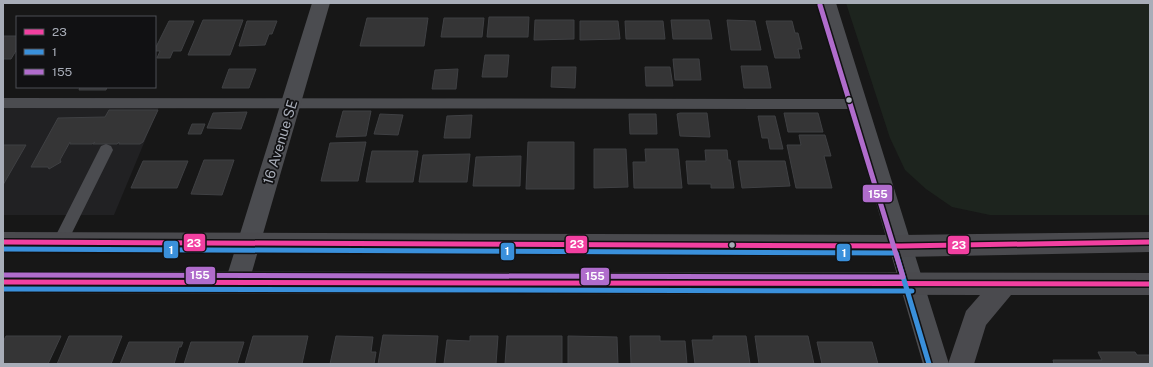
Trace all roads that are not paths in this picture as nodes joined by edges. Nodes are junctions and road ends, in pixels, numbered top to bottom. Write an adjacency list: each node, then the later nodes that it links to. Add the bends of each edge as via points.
1 (322, 3): 4 (street, 16 Avenue SE)
2 (827, 3): 5 (street)
3 (3, 103): 4 (lane)
4 (292, 103): 5 (lane); 10 (street, 16 Avenue SE)
5 (857, 104): 11 (street)
6 (106, 150): 8 (lane)
7 (3, 242): 8 (main road)
8 (60, 242): 10 (main road)
9 (1150, 242): 11 (main road)
10 (249, 243): 11 (main road); 13 (street, 16 Avenue SE)
11 (901, 246): 14 (street)
12 (3, 282): 13 (main road)
13 (237, 282): 14 (main road)
14 (912, 284): 15 (main road); 17 (street)
15 (1005, 284): 16 (main road); 18 (main road, via 975,319)
16 (1150, 284)
17 (936, 364)
18 (961, 364)

